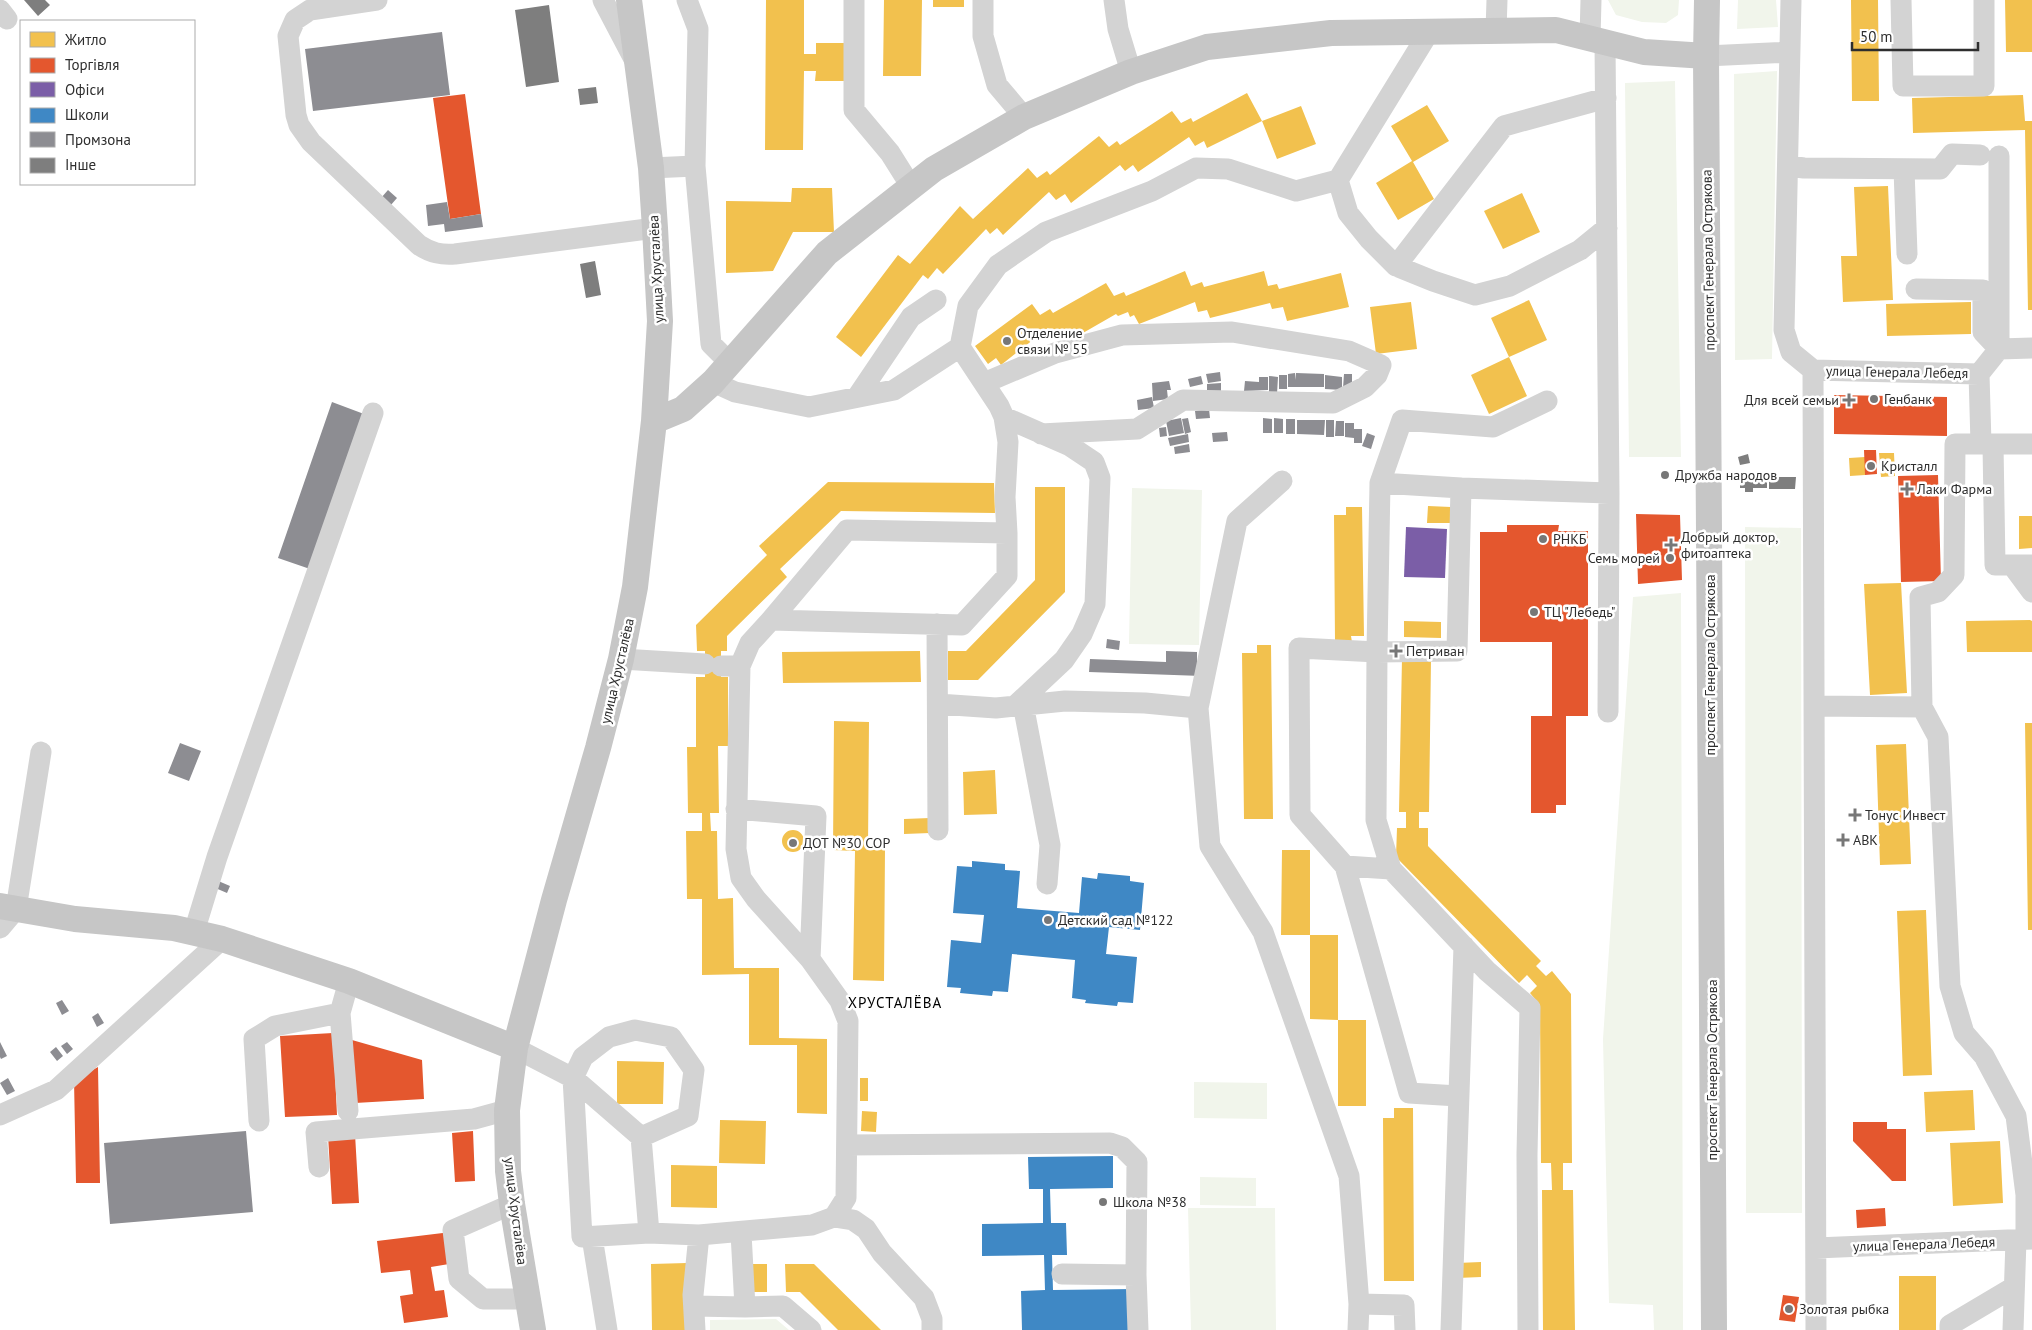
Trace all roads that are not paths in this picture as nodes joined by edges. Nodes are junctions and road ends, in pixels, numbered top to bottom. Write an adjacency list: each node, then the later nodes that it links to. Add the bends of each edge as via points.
1 (377, 0): 29 (street, via 310,10 294,20 288,36 296,115 311,142 419,245 430,252 449,254)
2 (602, 0): 19 (street)
3 (629, 0): 19 (main road, улица Хрусталёва)
4 (687, 0): 23 (street, via 698,29)
5 (854, 0): 28 (street, via 854,110 890,153)
6 (983, 0): 22 (street, via 983,36 997,85)
7 (1114, 0): 20 (street, via 1118,29)
8 (1497, 0): 14 (street)
9 (1591, 0): 16 (street)
10 (1707, 0): 18 (main road, проспект Генерала Острякова)
11 (1791, 0): 17 (street)
12 (1901, 0): 13 (street, via 1903,86 1984,86)
13 (1984, 0)
14 (1496, 31): 15 (main road); 16 (main road, via 1556,30)
15 (1429, 32): 20 (main road, via 1331,33 1207,47); 27 (street)
16 (1597, 41): 18 (main road, via 1644,52); 21 (street)
17 (1789, 52): 18 (street); 24 (street)
18 (1706, 56): 116 (main road, проспект Генерала Острякова)
19 (636, 64): 25 (main road, улица Хрусталёва)
20 (1131, 72): 22 (main road)
21 (1606, 98): 30 (street); 32 (street, via 1504,126)
22 (1024, 117): 28 (main road, via 934,169)
23 (695, 166): 25 (street); 39 (street, via 711,344)
24 (1789, 166): 26 (street); 38 (street, via 1784,330 1791,352)
25 (651, 168): 29 (main road, улица Хрусталёва)
26 (1904, 169): 31 (street); 37 (street, via 1940,169 1952,154 1990,155)
27 (1338, 180): 32 (street, via 1348,213); 35 (street, via 1296,191 1228,169 1196,168 1152,191 1046,232 998,265 968,306)
28 (912, 188): 39 (main road, via 827,253)
29 (655, 228): 46 (main road, улица Хрусталёва, via 660,321)
30 (1607, 228): 32 (street, via 1580,250 1510,286 1475,295); 53 (street)
31 (1906, 254)
32 (1396, 266)
33 (1916, 289): 37 (street, via 1983,290 1983,332)
34 (936, 300): 42 (street, via 911,317)
35 (960, 347): 41 (street); 42 (street, via 894,390)
36 (2032, 348): 37 (street)
37 (2000, 349): 40 (street)
38 (1813, 370): 40 (street, улица Генерала Лебедя); 64 (street)
39 (722, 373): 42 (street, via 735,392 809,407); 46 (main road, via 683,409)
40 (1979, 374): 48 (street, улица Генерала Лебедя)
41 (984, 383): 45 (street); 47 (street, via 1055,353 1122,335 1232,332 1349,351 1381,365 1377,375 1365,387 1333,403 1183,400 1137,429)
42 (857, 397)
43 (1547, 401): 51 (street, via 1492,427 1402,420)
44 (373, 413): 75 (street, via 217,857)
45 (1004, 417): 47 (street); 54 (street, via 1008,442 1004,497)
46 (654, 421): 60 (main road, улица Хрусталёва, via 635,587)
47 (1041, 434): 63 (street, via 1070,446 1094,462 1100,478 1095,604 1082,634 1064,660)
48 (1987, 444): 49 (street); 55 (street, улица Генерала Лебедя, via 1995,565); 65 (street, via 1955,444 1954,575 1938,592 1920,597)
49 (2032, 444)
50 (1282, 481): 66 (street, via 1237,521)
51 (1380, 483): 52 (street); 59 (street)
52 (1461, 488): 53 (street); 59 (street, via 1457,651)
53 (1609, 493): 67 (street)
54 (1007, 533): 57 (street, via 848,530); 58 (street, via 1007,576 962,625)
55 (2022, 565): 56 (street)
56 (2032, 592)
57 (771, 620): 58 (street); 61 (street)
58 (938, 624): 62 (street)
59 (1377, 652): 71 (street, via 1298,648 1300,815); 72 (street, via 1376,820)
60 (621, 660): 61 (street); 81 (main road, улица Хрусталёва)
61 (722, 666): 69 (street)
62 (938, 704): 63 (street, via 996,708); 70 (street)
63 (1019, 705): 66 (street, via 1075,701); 73 (street, via 1050,845)
64 (1815, 706): 65 (street); 98 (street)
65 (1922, 707): 97 (street, via 1938,737 1950,986 1964,1033 1984,1056 2016,1116 2026,1195)
66 (1198, 708): 103 (street, via 1210,846 1262,932 1349,1176)
67 (1608, 712)
68 (41, 752): 74 (street)
69 (736, 809): 78 (street, via 736,849 741,878); 78 (street, via 816,816)
70 (938, 830)
71 (1345, 866): 72 (street); 83 (street, via 1409,1093)
72 (1391, 869): 77 (street)
73 (1047, 884)
74 (5, 914): 75 (main road)
75 (194, 932): 76 (main road)
76 (222, 939): 79 (main road); 86 (street, via 56,1090)
77 (1464, 946): 83 (street); 115 (street, via 1530,1008)
78 (810, 959): 89 (street, via 840,1001 848,1021)
79 (349, 981): 80 (street); 81 (main road)
80 (340, 1013): 85 (street); 87 (street, via 275,1026 254,1039)
81 (515, 1048): 82 (street); 84 (main road, улица Хрусталёва)
82 (573, 1078): 88 (street); 88 (street, via 583,1057 609,1037 635,1030 671,1038 694,1070 688,1116); 96 (street, via 582,1238)
83 (1458, 1096): 114 (street)
84 (507, 1110): 90 (street, via 474,1119 316,1132); 91 (main road, улица Хрусталёва)
85 (348, 1111)
86 (0, 1115)
87 (259, 1121)
88 (641, 1137): 93 (street)
89 (847, 1145): 92 (street, via 846,1198); 100 (street, via 1110,1143 1122,1147 1137,1162)
90 (319, 1166)
91 (512, 1204): 102 (main road, улица Хрусталёва); 102 (street, via 453,1230 459,1279 483,1299)
92 (834, 1216): 94 (street, via 812,1225); 110 (street, via 854,1220 866,1229 882,1253 924,1298 932,1319)
93 (649, 1233): 95 (street); 96 (street)
94 (741, 1233): 95 (street); 105 (street)
95 (699, 1235): 104 (street)
96 (592, 1237): 107 (street)
97 (2025, 1239): 98 (street, улица Генерала Лебедя); 101 (street)
98 (1816, 1248): 117 (street)
99 (1062, 1274): 100 (street)
100 (1136, 1275): 111 (street)
101 (2014, 1287): 118 (street, via 1950,1325); 119 (street)
102 (528, 1299): 106 (main road, улица Хрусталёва)
103 (1359, 1304): 112 (street); 113 (street, via 1404,1305)
104 (694, 1306): 105 (street); 108 (street)
105 (745, 1306): 109 (street, via 783,1306)
106 (533, 1330)
107 (607, 1330)
108 (695, 1330)
109 (811, 1330)
110 (932, 1330)
111 (1138, 1330)
112 (1358, 1330)
113 (1405, 1330)
114 (1450, 1330)
115 (1528, 1330)
116 (1714, 1330)
117 (1816, 1330)
118 (1950, 1330)
119 (2013, 1330)

